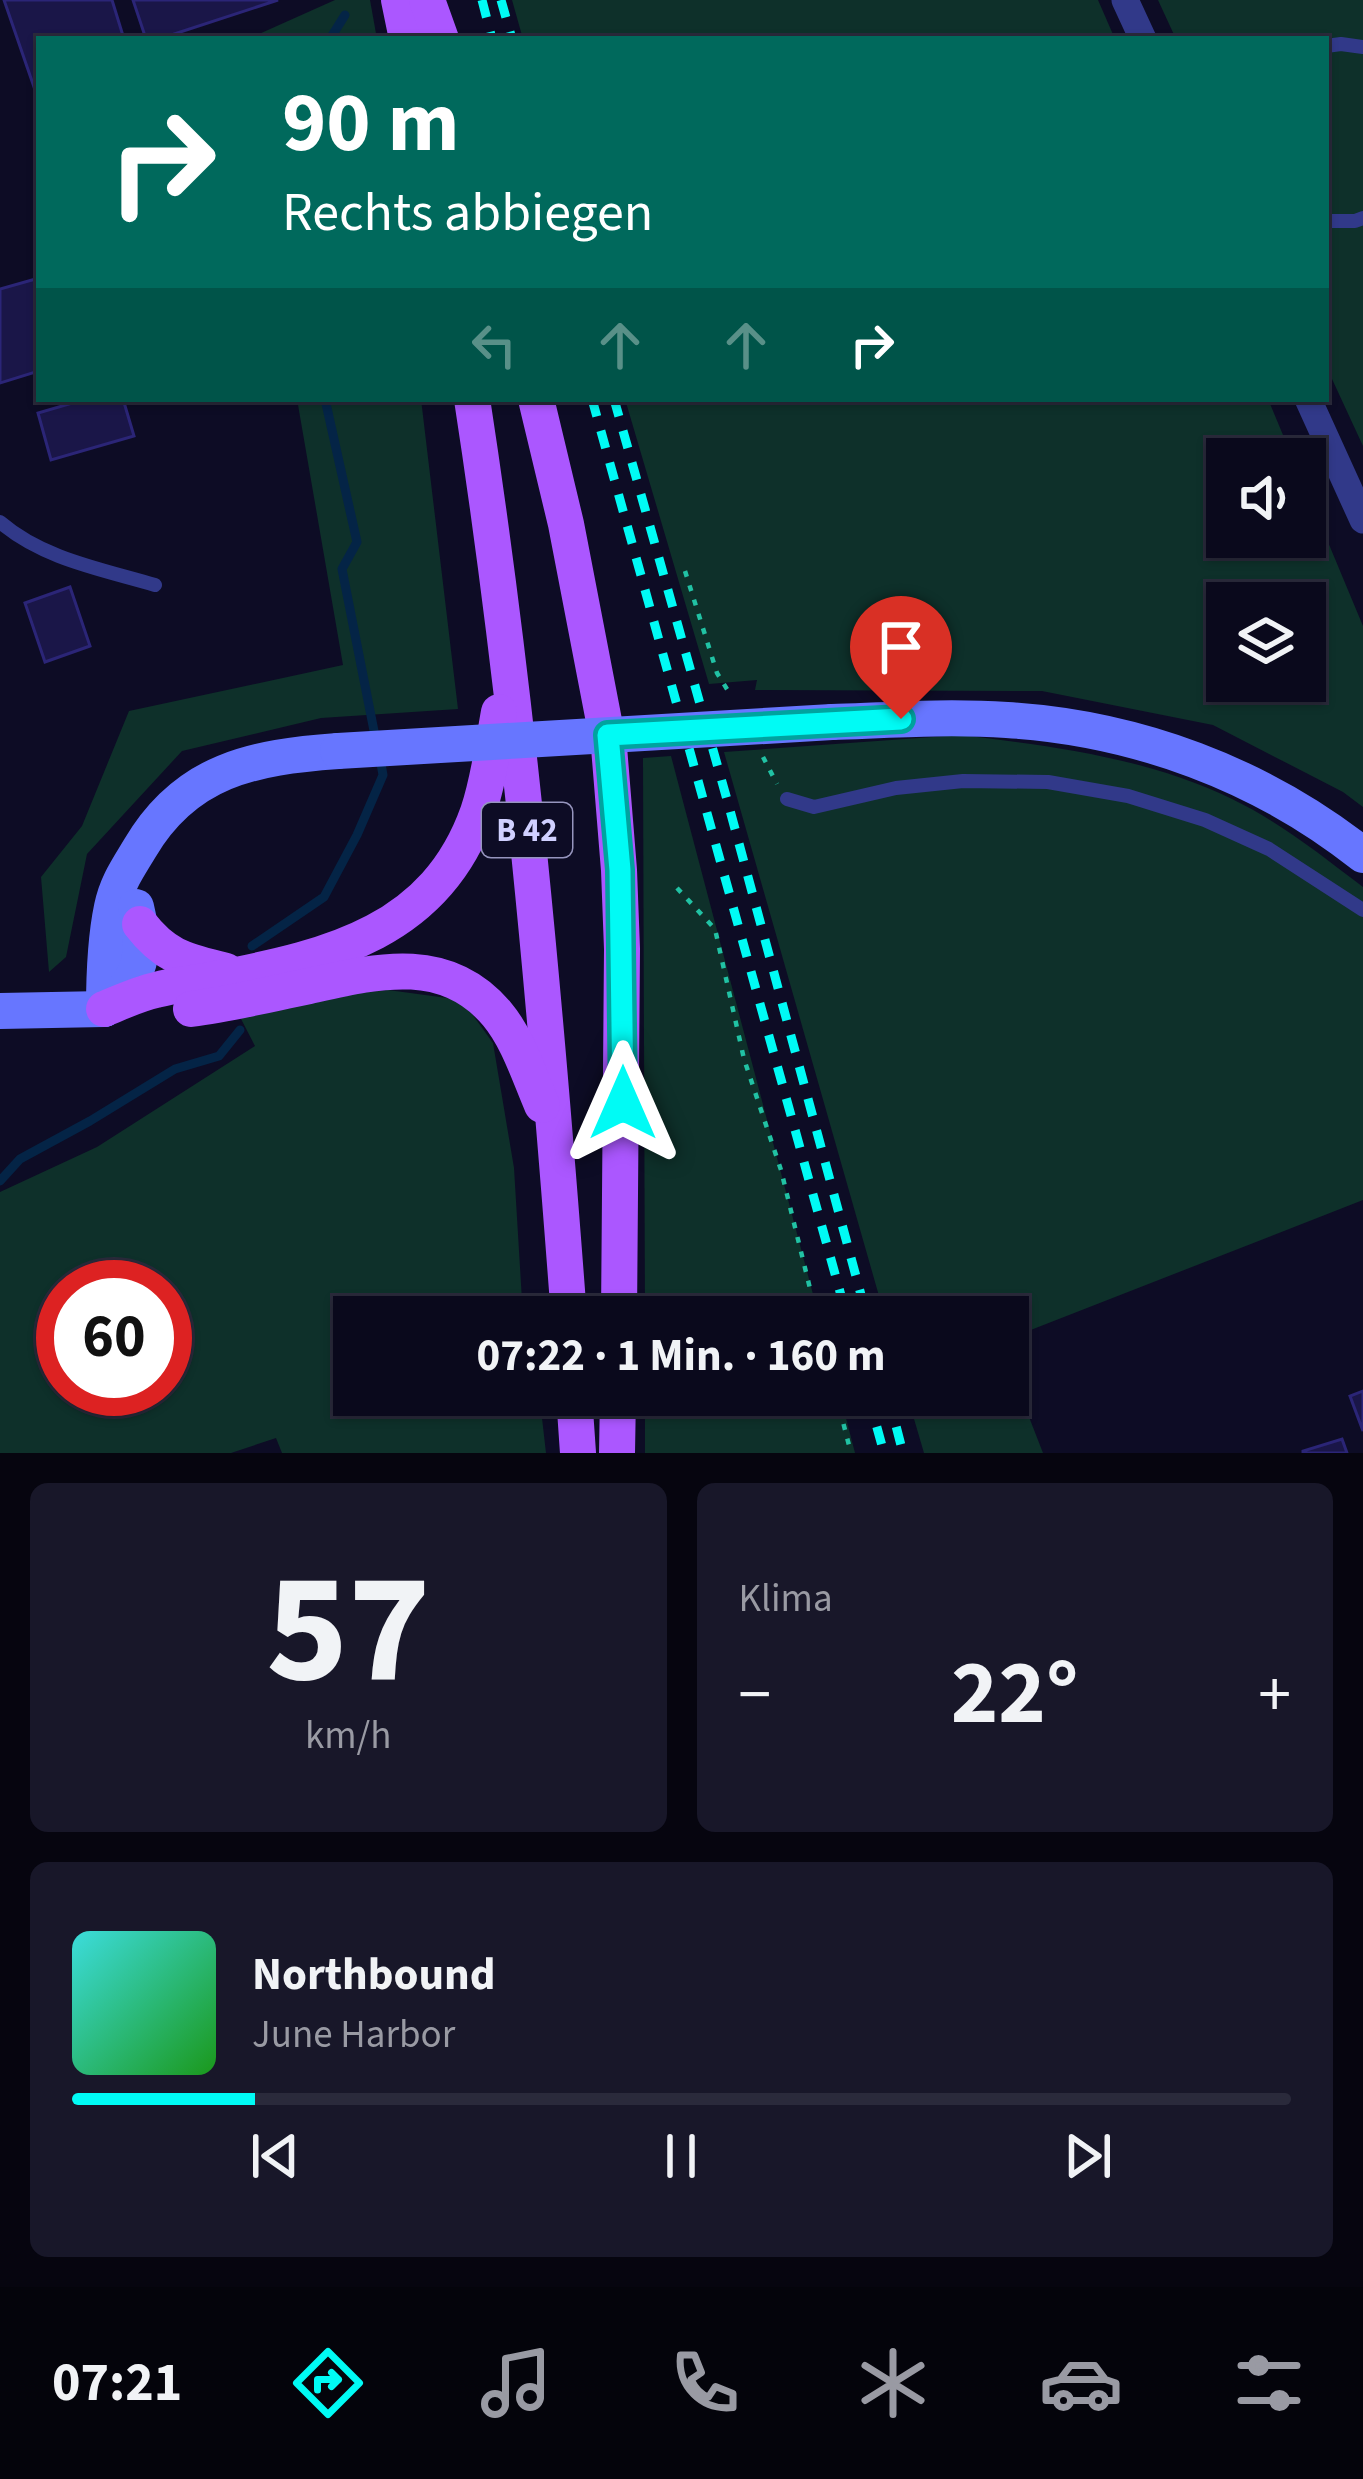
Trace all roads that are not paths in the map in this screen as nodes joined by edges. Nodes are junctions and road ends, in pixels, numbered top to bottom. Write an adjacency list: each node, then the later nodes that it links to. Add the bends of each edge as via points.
1 (399, 0): 4 (main road)
2 (427, 0): 5 (main road)
3 (1125, 0): 6 (street)
4 (406, 36)
5 (440, 36)
6 (1142, 36)
7 (1329, 46): 8 (lane)
8 (1363, 47)
9 (1363, 218): 10 (lane)
10 (1329, 220)
11 (472, 402): 17 (main road, B 42)
12 (537, 402): 18 (main road)
13 (1309, 402): 14 (street)
14 (1363, 520)
15 (0, 522): 16 (lane, via 39,549)
16 (155, 585)
17 (509, 661): 24 (main road, via 478,811 441,880 380,931); 27 (main road, B 42)
18 (608, 735): 20 (street, bridge, via 257,761 203,781 156,822); 21 (street, bridge, via 936,718 1102,732 1197,760 1276,796); 29 (main road, via 622,949)
19 (787, 799): 22 (lane, via 814,807 963,781 1048,782 1128,796 1269,849)
20 (136, 855): 23 (street); 25 (street, via 111,909)
21 (1363, 855)
22 (1363, 910)
23 (140, 924): 24 (main road, via 177,957); 25 (street, via 138,968)
24 (242, 974): 25 (main road, via 156,989)
25 (104, 1009): 26 (street); 27 (main road, via 162,1013 361,974 441,976 482,998 508,1029)
26 (0, 1011)
27 (555, 1134): 28 (main road, B 42)
28 (567, 1296)
29 (620, 1296)
30 (575, 1416): 32 (main road)
31 (618, 1416): 33 (main road)
32 (578, 1453)
33 (617, 1453)

